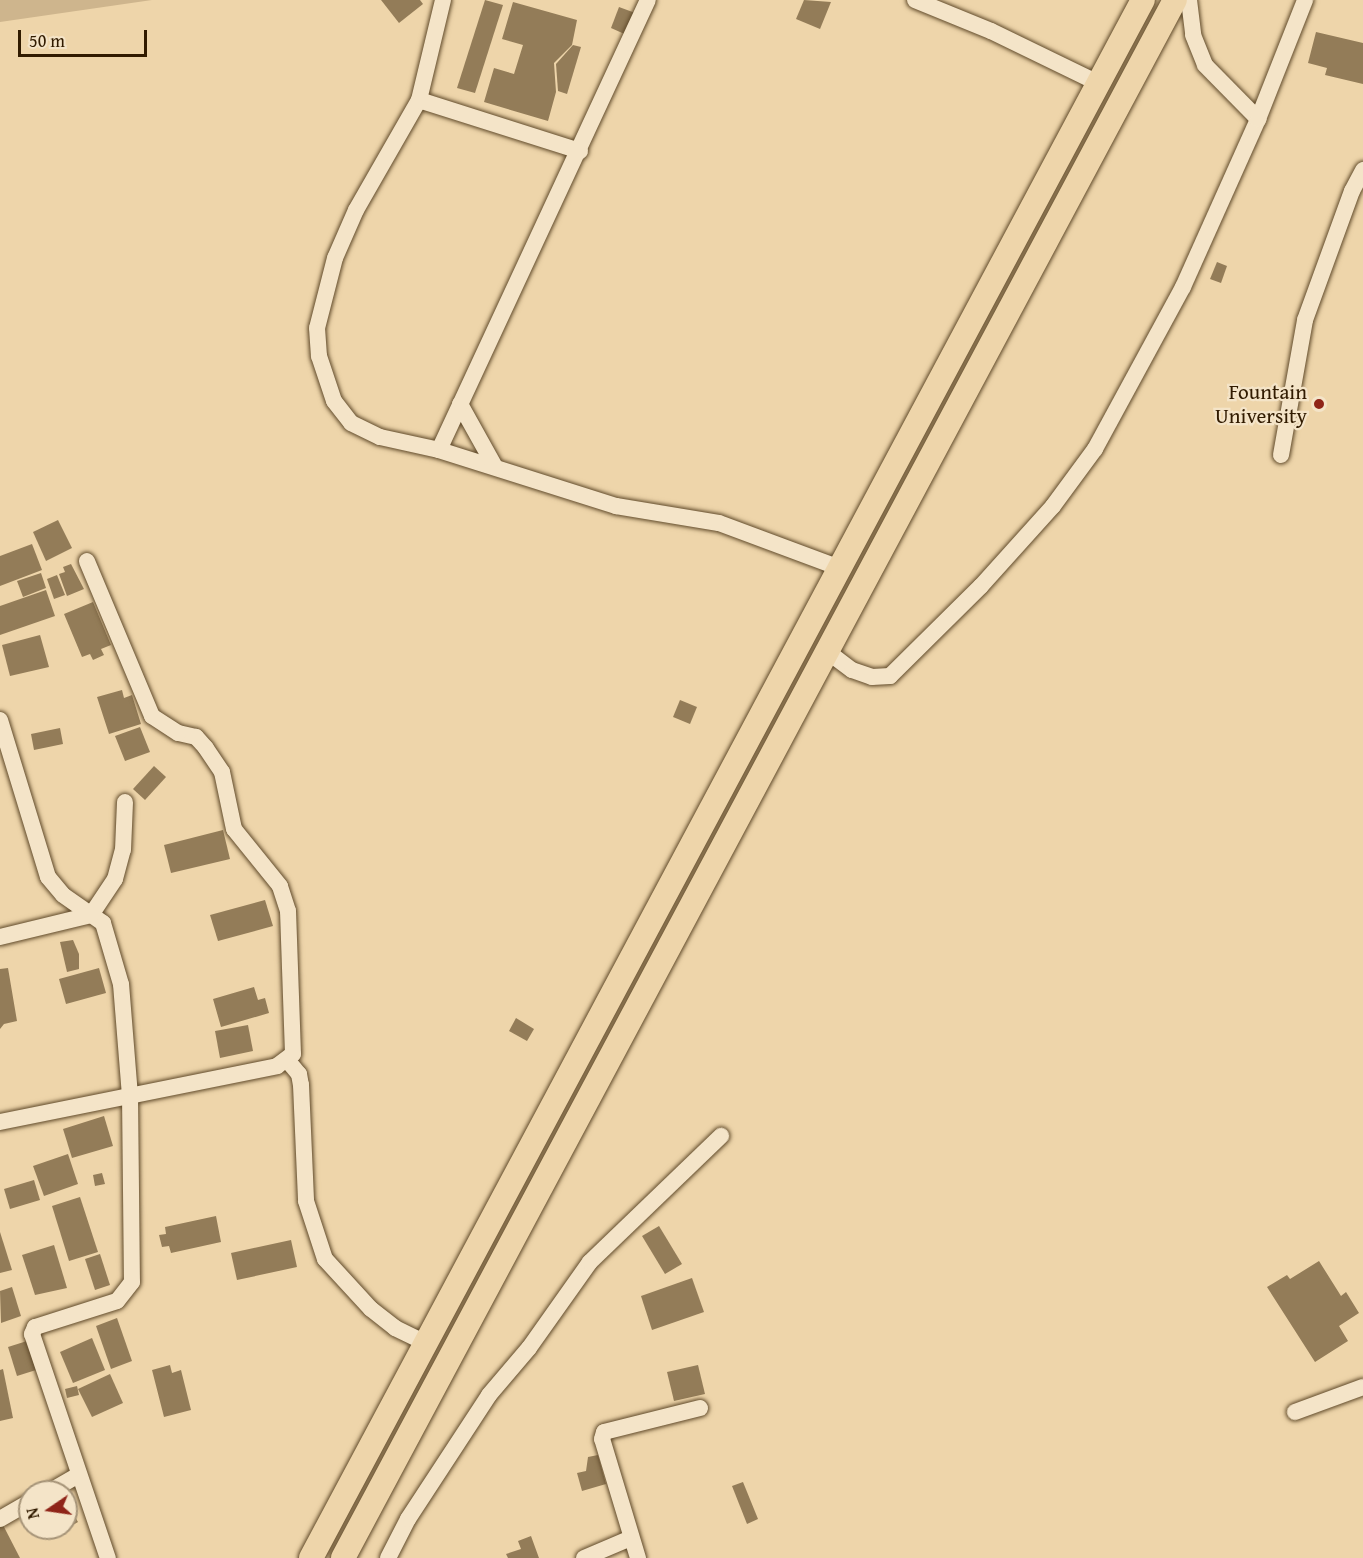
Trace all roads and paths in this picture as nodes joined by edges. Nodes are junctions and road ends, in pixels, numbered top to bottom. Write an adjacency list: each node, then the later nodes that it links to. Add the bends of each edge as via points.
1 (443, 0): 9 (street)
2 (648, 0): 11 (street)
3 (915, 0): 8 (street, via 991,31)
4 (1143, 0): 8 (highway)
5 (1175, 0): 19 (highway)
6 (1189, 0): 10 (street, via 1192,35 1205,65)
7 (1305, 0): 10 (street)
8 (1098, 83): 18 (highway)
9 (419, 100): 11 (street); 14 (street, via 356,210 335,258 317,328 319,356 334,401 351,423 380,437)
10 (1258, 119): 19 (street, via 1183,287 1095,449 1053,506 981,586 890,676 862,674)
11 (580, 151): 13 (street)
12 (1363, 170): 15 (street, via 1352,190 1305,320)
13 (460, 404): 14 (street); 16 (street)
14 (438, 450): 16 (street)
15 (1281, 455)
16 (495, 467): 18 (street, via 616,506 719,523)
17 (87, 561): 24 (street, via 152,716 178,733 196,737 206,748 222,772 234,830 280,886 290,935 293,1054)
18 (840, 568): 28 (highway)
19 (828, 652): 39 (highway)
20 (0, 720): 22 (street, via 48,877)
21 (124, 802): 22 (street, via 123,850 115,879)
22 (91, 915): 23 (street); 25 (street, via 103,923 108,934 121,984)
23 (0, 937)
24 (288, 1061): 25 (street); 28 (street, via 295,1066 301,1085 306,1201 325,1259 370,1309 395,1328)
25 (130, 1095): 26 (street); 32 (street, via 132,1282 117,1301 35,1327 32,1334)
26 (0, 1122)
27 (721, 1136): 40 (street, via 590,1262 529,1348 489,1395 408,1519)
28 (426, 1343): 38 (highway)
29 (1363, 1387): 31 (street)
30 (700, 1408): 36 (street, via 603,1432)
31 (1295, 1412)
32 (79, 1475): 33 (street); 37 (street)
33 (70, 1480)
34 (18, 1509): 35 (street)
35 (0, 1519)
36 (631, 1538): 41 (street); 42 (street)
37 (108, 1558)
38 (311, 1558)
39 (343, 1558)
40 (388, 1558)
41 (584, 1558)
42 (638, 1558)

